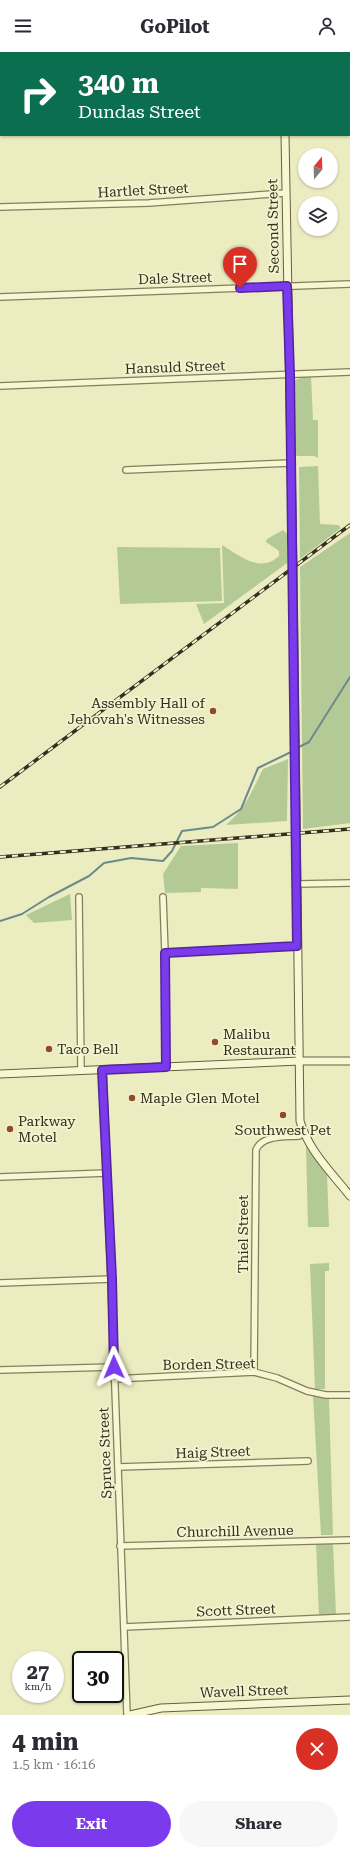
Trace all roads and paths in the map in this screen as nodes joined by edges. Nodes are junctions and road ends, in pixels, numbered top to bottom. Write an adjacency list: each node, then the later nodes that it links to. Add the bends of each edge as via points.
1 (285, 136): 2 (street, Second Street)
2 (286, 193): 3 (street, Hartlet Street, via 149,203); 5 (street, Second Street)
3 (0, 207)
4 (350, 284): 5 (street, Dale Street)
5 (287, 286): 6 (street, Dale Street); 8 (street, Second Street)
6 (0, 297)
7 (350, 372): 8 (street, Hansuld Street)
8 (290, 375): 9 (street, Hansuld Street); 10 (street, Second Street)
9 (0, 386)
10 (291, 463): 11 (street); 13 (street, Second Street)
11 (126, 470)
12 (350, 883): 13 (street)
13 (297, 884): 16 (street, Second Street)
14 (79, 897): 22 (street)
15 (163, 897): 17 (street)
16 (297, 946): 17 (street); 18 (street, Second Street)
17 (165, 953): 20 (street)
18 (300, 1061): 19 (street); 20 (street); 24 (street, Second Street, via 300,1121)
19 (350, 1061)
20 (166, 1067): 21 (street)
21 (102, 1070): 22 (street); 25 (street, Spruce Street)
22 (81, 1071): 23 (street)
23 (0, 1074)
24 (303, 1133): 27 (street, via 313,1150); 32 (street, Thiel Street, via 299,1136 265,1140 259,1143 256,1150)
25 (107, 1173): 26 (street); 28 (street, Spruce Street)
26 (0, 1177)
27 (350, 1196)
28 (112, 1279): 29 (street); 30 (street, Spruce Street)
29 (0, 1282)
30 (114, 1367): 31 (street); 33 (street, Spruce Street)
31 (0, 1370)
32 (254, 1372): 33 (street, Borden Street); 34 (street, Borden Street, via 277,1378 307,1391 326,1395)
33 (114, 1379): 36 (street, Spruce Street)
34 (350, 1395)
35 (308, 1461): 36 (street, Haig Street)
36 (118, 1467): 38 (street, Spruce Street)
37 (350, 1540): 38 (street, Churchill Avenue)
38 (120, 1546): 40 (street, Spruce Street)
39 (350, 1617): 40 (street, Scott Street)
40 (124, 1627): 42 (street, Spruce Street)
41 (350, 1700): 43 (street, Wavell Street, via 161,1708)
42 (127, 1715)
43 (130, 1715)

